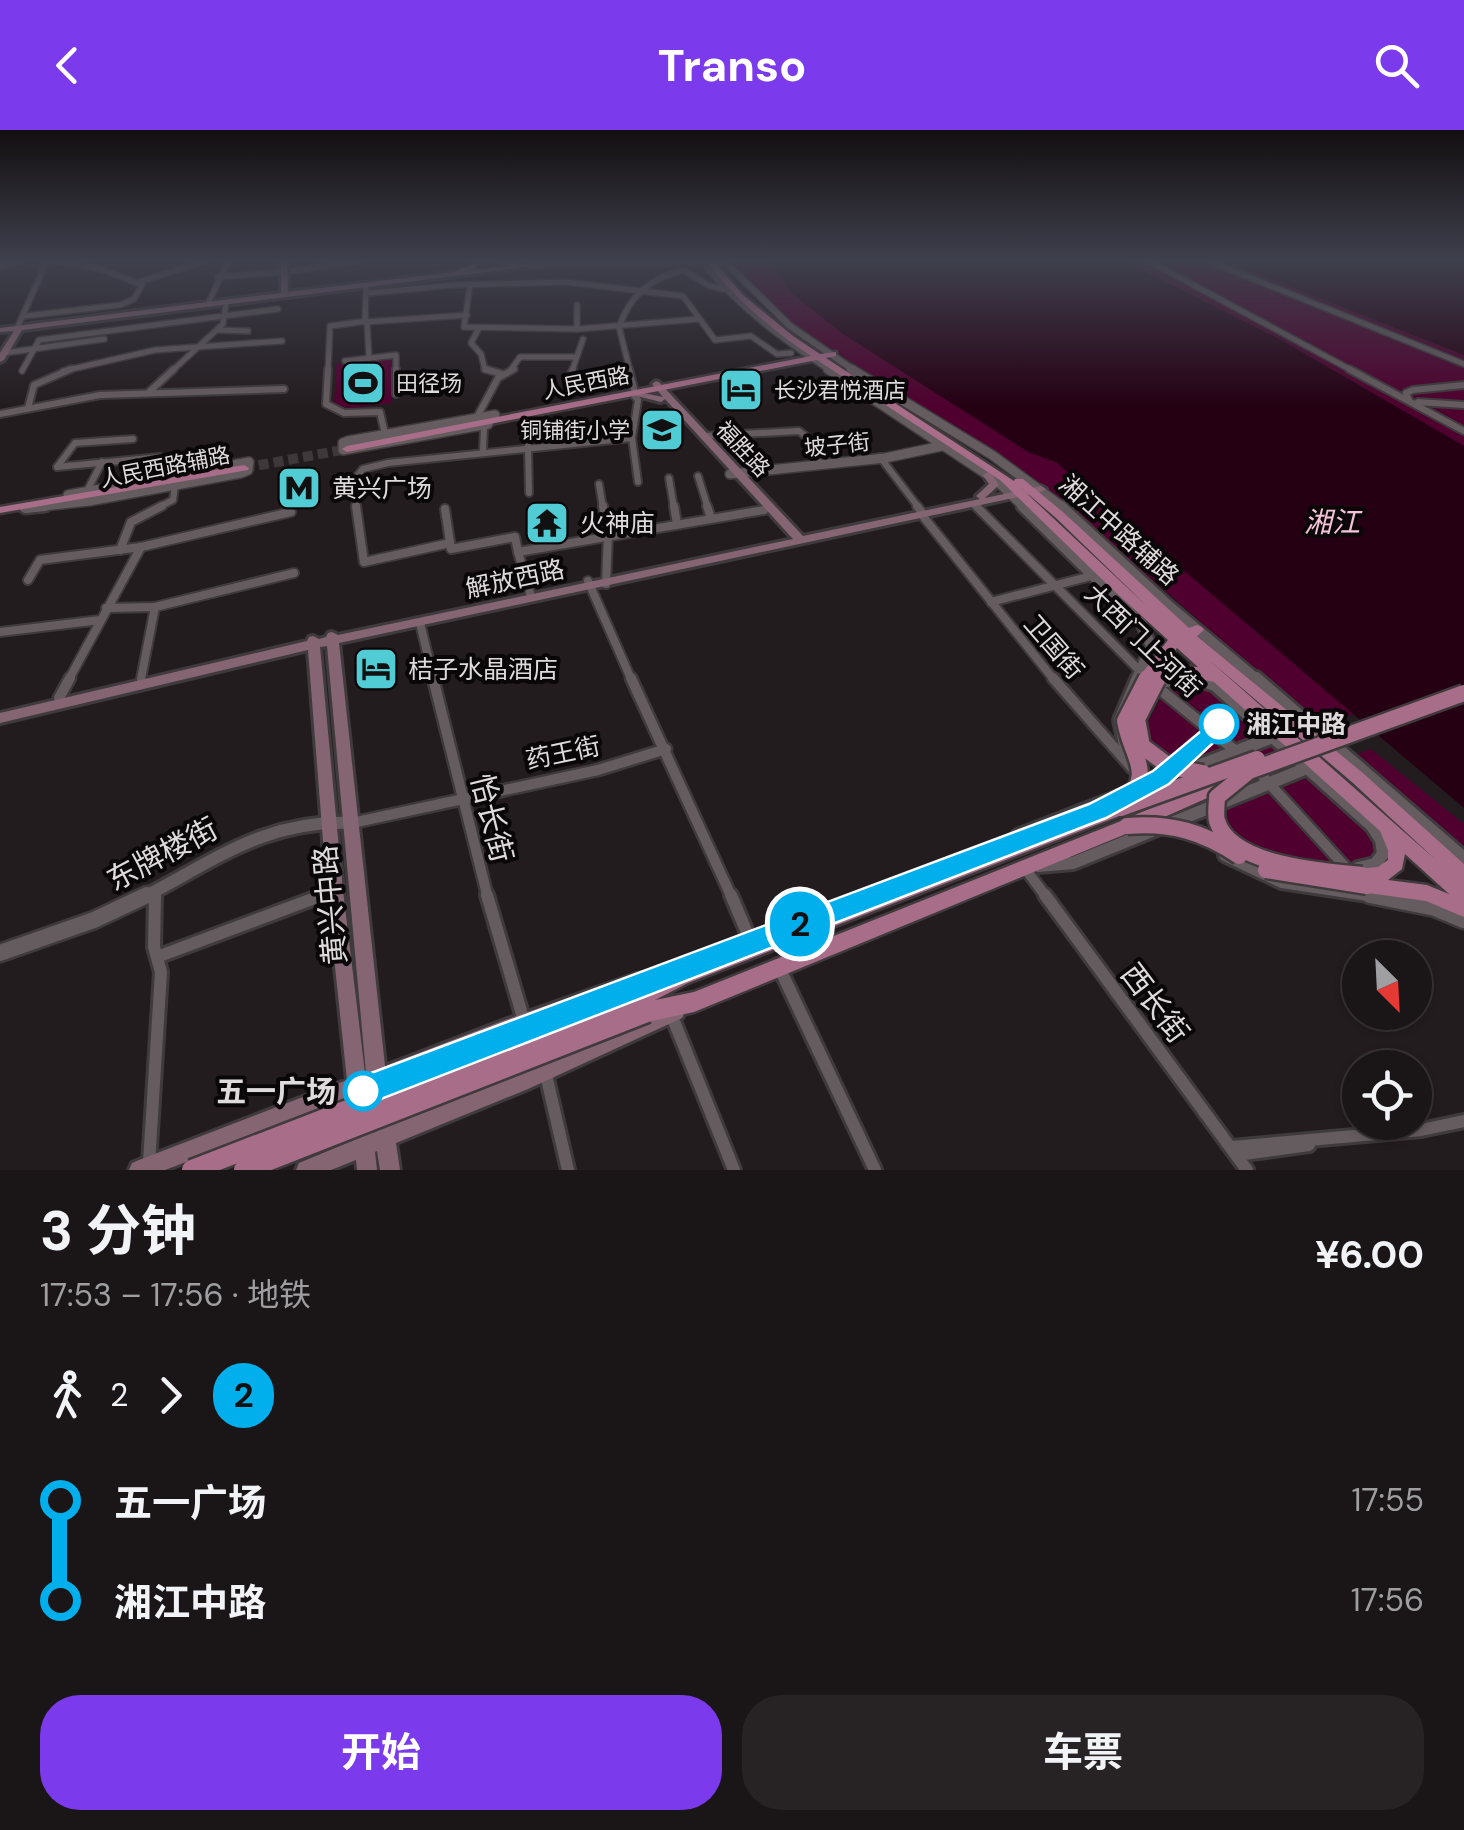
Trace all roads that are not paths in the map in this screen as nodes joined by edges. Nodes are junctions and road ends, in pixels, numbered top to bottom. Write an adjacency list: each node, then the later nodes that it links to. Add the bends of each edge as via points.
1 (27, 310): 18 (street)
2 (73, 310): 18 (street)
3 (166, 310): 25 (main road)
4 (180, 310): 25 (main road)
5 (225, 310): 19 (street)
6 (275, 310): 19 (street)
7 (367, 310): 21 (street)
8 (368, 310): 21 (street)
9 (468, 310): 17 (street)
10 (577, 310): 24 (street)
11 (628, 310): 23 (street)
12 (693, 310): 20 (street)
13 (748, 310): 31 (street, 湘江中路辅路)
14 (763, 310): 36 (main road)
15 (1239, 310): 54 (street)
16 (1330, 310): 41 (street)
17 (467, 315): 21 (street); 22 (street, via 464,327)
18 (25, 316): 25 (street)
19 (224, 318): 26 (street); 33 (street, via 39,340)
20 (699, 318): 23 (street); 35 (street, via 715,340 751,336 777,354)
21 (366, 322): 37 (street); 62 (street, via 330,326 327,406 380,412)
22 (479, 328): 24 (street); 45 (street, via 471,343 485,370)
23 (619, 328): 24 (street); 50 (street)
24 (577, 329)
25 (10, 330): 34 (main road)
26 (217, 330): 27 (street); 32 (street)
27 (248, 330)
28 (104, 339): 33 (street)
29 (583, 339): 38 (street)
30 (282, 341): 32 (street)
31 (786, 342): 35 (main road); 36 (street, 湘江中路辅路)
32 (200, 346): 40 (street); 52 (street)
33 (34, 349): 34 (street); 43 (street)
34 (1, 353)
35 (790, 353): 42 (main road)
36 (819, 355): 42 (main road, 人民西路); 44 (street, 湘江中路辅路); 84 (main road)
37 (369, 357): 39 (street); 53 (street, via 396,354)
38 (574, 357): 45 (street, via 520,356); 46 (street)
39 (345, 361)
40 (86, 364): 57 (street, via 34,385)
41 (1464, 364)
42 (767, 365): 44 (main road); 51 (main road, 人民西路); 51 (main road, 人民西路)
43 (22, 371)
44 (833, 372): 64 (street, 湘江中路辅路)
45 (502, 374): 59 (street)
46 (568, 382)
47 (1464, 385): 49 (street)
48 (284, 389): 52 (street)
49 (1431, 389): 54 (street, via 1406,393); 55 (street)
50 (634, 391): 51 (main road, 人民西路); 60 (main road, 人民西路); 65 (street)
51 (658, 391): 63 (main road, 福胜路); 75 (main road, 福胜路)
52 (148, 393): 57 (street)
53 (396, 394)
54 (1411, 402): 56 (street)
55 (1464, 404): 56 (street, via 1425,400 1418,402)
56 (1421, 407): 61 (street)
57 (28, 408): 58 (street)
58 (0, 414)
59 (478, 417): 60 (street); 62 (street)
60 (494, 420): 62 (street, via 344,450 345,442); 68 (main road, 人民西路); 71 (street, via 484,428)
61 (1464, 431)
62 (385, 434)
63 (703, 436): 69 (main road, 福胜路); 74 (street, via 796,430 806,435)
64 (930, 437): 70 (street, 湘江中路辅路); 72 (street, 坡子街, via 930,445)
65 (632, 438): 67 (street); 80 (street)
66 (134, 439): 73 (street, via 75,443 57,466)
67 (528, 446): 71 (street); 85 (street)
68 (347, 447)
69 (712, 447): 74 (street, via 724,439 795,432); 75 (main road, 福胜路)
70 (947, 447): 72 (street, 坡子街); 76 (street, 湘江中路辅路)
71 (482, 450): 99 (street, via 363,469 353,481 364,562)
72 (881, 458): 74 (street, 坡子街); 94 (street, 卫国街)
73 (103, 461): 79 (street, via 160,456); 83 (street)
74 (818, 462): 75 (street, 坡子街)
75 (737, 472): 92 (main road, 福胜路); 98 (main road, 福胜路)
76 (988, 474): 84 (street, 湘江中路辅路); 87 (main road, via 994,485)
77 (698, 476): 95 (street)
78 (669, 478): 96 (street)
79 (147, 479): 82 (street, 人民西路辅路, via 249,462 245,472); 83 (street, 人民西路辅路)
80 (638, 482)
81 (599, 484): 97 (street)
82 (175, 486): 90 (street, 人民西路辅路); 101 (street, via 172,500 131,522)
83 (88, 491): 86 (street, 人民西路辅路)
84 (1020, 492): 87 (main road, 解放西路); 89 (main road); 104 (street, 湘江中路辅路); 119 (main road)
85 (528, 494)
86 (68, 495): 88 (main road); 90 (main road, via 244,467)
87 (978, 500): 94 (main road, 解放西路); 108 (street, 大西门上河街)
88 (0, 507): 90 (main road)
89 (1035, 507): 104 (main road)
90 (16, 508)
91 (445, 509): 99 (street)
92 (764, 510): 95 (street); 98 (main road, 福胜路)
93 (291, 512): 100 (street)
94 (922, 513): 98 (main road, 解放西路); 98 (main road, 解放西路); 110 (street, 卫国街)
95 (711, 518): 96 (street)
96 (676, 524): 97 (street)
97 (608, 534): 102 (street); 106 (street)
98 (789, 536): 106 (main road, 解放西路)
99 (451, 546): 102 (street, via 515,537)
100 (141, 548): 101 (street); 112 (street)
101 (120, 550): 105 (street, via 40,560)
102 (518, 552): 109 (street)
103 (294, 573): 111 (street)
104 (1098, 574): 108 (street); 113 (main road); 126 (street, 湘江中路辅路, via 1149,634)
105 (28, 580)
106 (606, 580): 107 (main road, 解放西路)
107 (589, 584): 109 (main road, 解放西路); 115 (main road, 解放西路); 133 (street)
108 (1057, 585): 110 (street); 126 (street, 大西门上河街)
109 (530, 593): 118 (main road, 解放西路)
110 (991, 602): 136 (street, 卫国街)
111 (156, 607): 112 (street); 125 (street)
112 (106, 608): 114 (street)
113 (1152, 619): 119 (main road); 122 (main road, via 1164,644)
114 (100, 620): 116 (street); 130 (street)
115 (420, 622): 117 (main road, 解放西路); 138 (street, 怡长街)
116 (0, 632)
117 (373, 632): 118 (main road, 解放西路); 123 (main road, via 348,646)
118 (332, 638): 120 (main road, 解放西路); 123 (main road, 黄兴中路)
119 (1190, 638): 122 (main road); 126 (main road); 128 (main road); 146 (street); 148 (main road)
120 (313, 642): 121 (main road, 解放西路); 124 (main road, 黄兴中路); 125 (main road, 解放西路)
121 (267, 655): 124 (main road, via 298,656); 131 (main road, 解放西路)
122 (1159, 660): 126 (main road)
123 (335, 666): 142 (main road, 黄兴中路)
124 (316, 671): 141 (main road, 黄兴中路)
125 (141, 678): 130 (main road, 解放西路)
126 (1153, 678): 128 (main road, via 1186,670); 132 (street, via 1210,683); 134 (street, 大西门上河街); 134 (main road, bridge, via 1136,726 1150,755 1193,774); 136 (street, 湘江中路辅路, via 1118,722); 139 (main road, bridge, via 1126,720 1142,777)
127 (1464, 683): 134 (main road)
128 (1229, 686): 140 (main road)
129 (1464, 693): 134 (main road, bridge)
130 (59, 698): 131 (main road, 解放西路)
131 (0, 715)
132 (1273, 737): 134 (street); 135 (street)
133 (666, 749): 138 (street, 药王街); 155 (street)
134 (1243, 763): 137 (street, 大西门上河街); 139 (main road, bridge); 139 (street); 149 (main road, bridge, via 1216,803 1216,817 1231,838 1270,862)
135 (1308, 768): 137 (street); 149 (street, via 1382,839 1384,853)
136 (1133, 769): 139 (street)
137 (1270, 782): 143 (street); 149 (street, 大西门上河街)
138 (461, 797): 142 (street, 药王街); 163 (street, 怡长街)
139 (1122, 810): 144 (main road); 145 (street, via 1018,836); 149 (main road, bridge, via 1186,828 1267,870)
140 (1372, 811): 149 (main road, via 1397,857 1387,872); 152 (main road)
141 (328, 819): 142 (street, 东牌楼街); 150 (street, 东牌楼街, via 257,836); 151 (main road, 黄兴中路)
142 (352, 823): 165 (main road, 黄兴中路)
143 (1146, 833): 147 (street, via 1073,863); 149 (street, via 1201,840 1281,884)
144 (1056, 844): 145 (main road); 147 (main road)
145 (1010, 850): 155 (main road)
146 (1464, 858)
147 (1024, 867): 158 (main road); 170 (street, 西长街)
148 (1464, 876)
149 (1364, 881): 153 (main road, via 1426,893); 154 (street)
150 (155, 891): 156 (street, 东牌楼街); 157 (street)
151 (335, 892): 157 (street); 166 (main road, 黄兴中路)
152 (1464, 896)
153 (1464, 909)
154 (1464, 920)
155 (754, 949): 159 (main road)
156 (0, 952)
157 (157, 956): 171 (street)
158 (778, 965): 160 (main road); 179 (street)
159 (682, 976): 161 (main road); 163 (main road, via 636,983)
160 (694, 1002): 161 (main road); 162 (main road)
161 (644, 1004): 172 (main road, bridge); 173 (main road, bridge)
162 (672, 1014): 164 (main road); 178 (street)
163 (525, 1023): 165 (main road)
164 (554, 1065): 168 (main road); 177 (street, via 547,1079)
165 (376, 1078): 166 (main road); 168 (main road, 黄兴中路)
166 (356, 1086): 169 (main road, 黄兴中路); 171 (main road)
167 (1464, 1123): 170 (street)
168 (385, 1138): 169 (main road); 176 (main road, 黄兴中路)
169 (364, 1146): 174 (main road); 175 (main road, 黄兴中路)
170 (1235, 1151): 180 (street, 西长街)
171 (144, 1168)
172 (192, 1170)
173 (244, 1170)
174 (306, 1170)
175 (367, 1170)
176 (390, 1170)
177 (568, 1170)
178 (734, 1170)
179 (875, 1170)
180 (1247, 1170)

